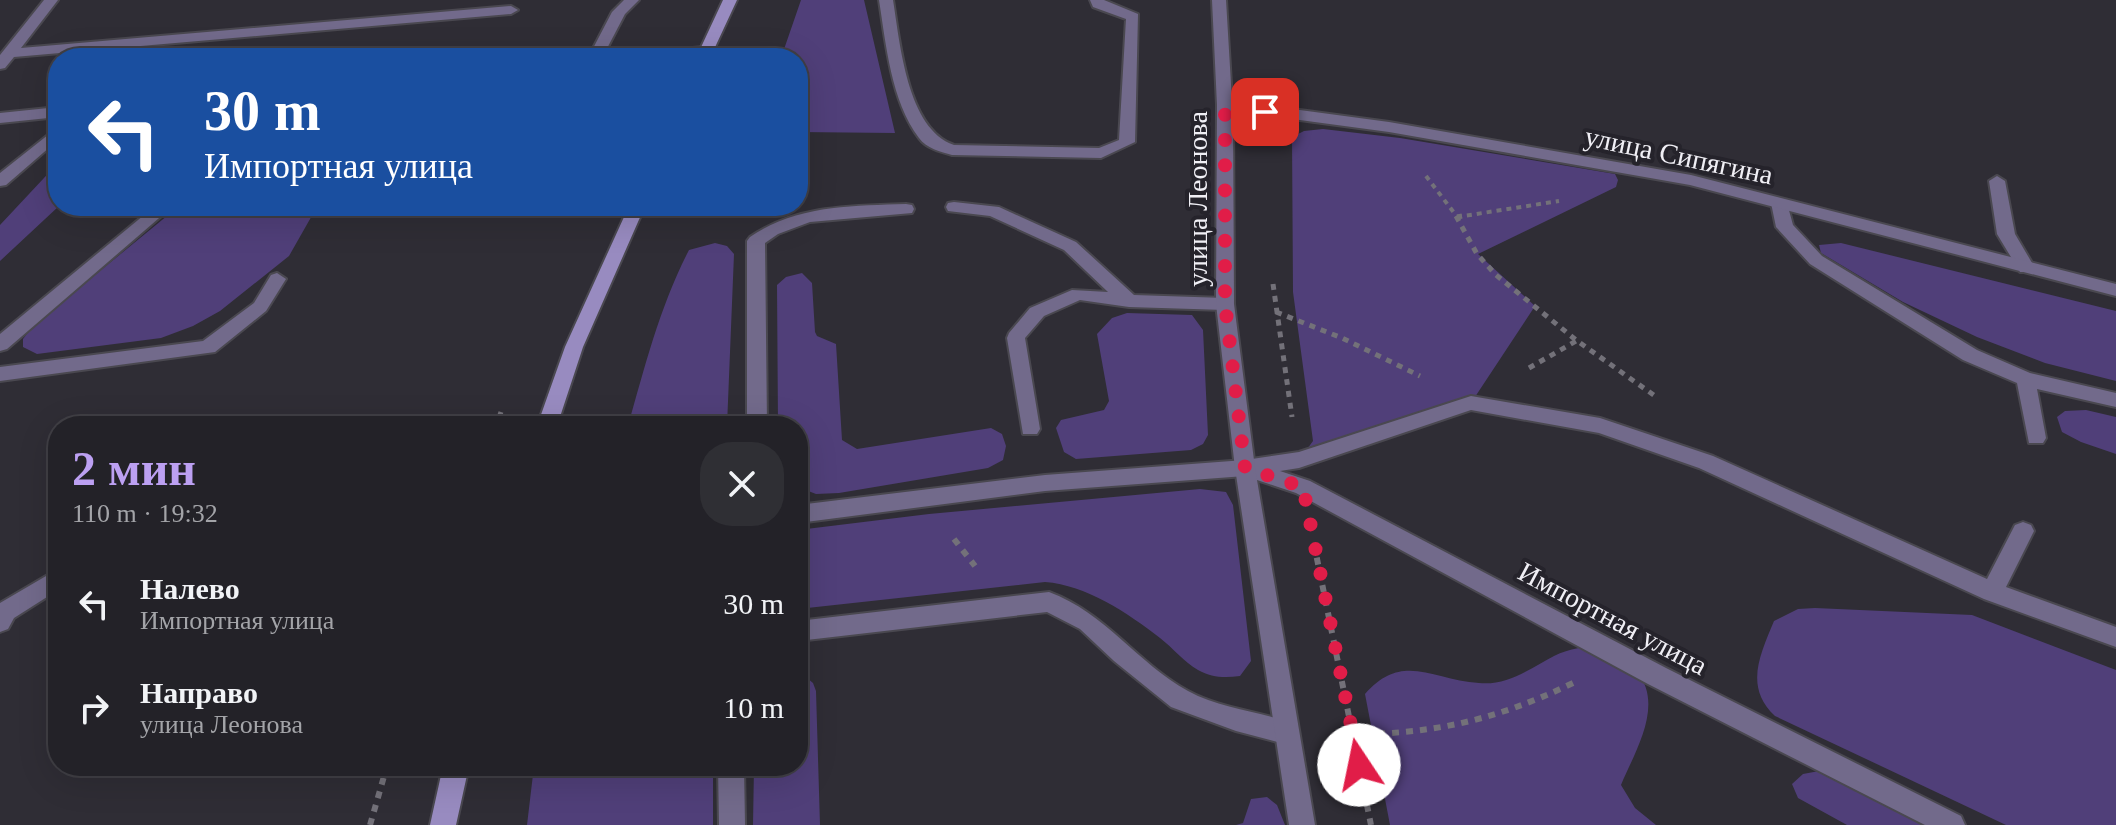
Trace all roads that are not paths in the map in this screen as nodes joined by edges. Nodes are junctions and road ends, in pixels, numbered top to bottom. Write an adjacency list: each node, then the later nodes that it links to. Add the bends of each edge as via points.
1 (51, 0): 12 (street)
2 (632, 0): 9 (street, via 619,12)
3 (730, 0): 10 (main road)
4 (886, 0): 5 (street, via 898,77 926,137 952,150 1101,153 1127,142 1133,17)
5 (1097, 0)
6 (1219, 0): 13 (street, улица Леонова)
7 (511, 10): 8 (street)
8 (119, 48)
9 (600, 48)
10 (707, 48)
11 (48, 55): 12 (street)
12 (5, 59)
13 (1225, 105): 19 (street, улица Сипягина, via 1389,127 1691,180); 28 (street, улица Леонова)
14 (48, 113): 15 (street)
15 (0, 118)
16 (48, 140): 17 (street)
17 (0, 181)
18 (1997, 181): 24 (street, via 2006,234)
19 (1779, 203): 24 (street, улица Сипягина); 31 (street, via 1785,227 1816,260 1970,355)
20 (954, 207): 27 (street, via 993,211 1070,246)
21 (906, 209): 34 (street, via 813,215 756,241)
22 (153, 216): 29 (street)
23 (633, 216): 33 (main road, via 574,347)
24 (2026, 268): 26 (street, улица Сипягина)
25 (277, 279): 30 (street, via 260,307 208,347)
26 (2116, 290)
27 (1129, 301): 28 (street); 35 (street, via 1078,294 1037,312 1024,325 1016,338)
28 (1225, 304): 37 (street, улица Леонова)
29 (0, 344)
30 (0, 374)
31 (2026, 379): 32 (street); 36 (street)
32 (2116, 400)
33 (550, 416)
34 (757, 416)
35 (1030, 429)
36 (2036, 438)
37 (1245, 468): 38 (street, via 1045,483); 41 (street, via 1299,460 1471,403 1600,426 1706,462); 45 (street, улица Леонова); 51 (street, Импортная улица, via 1303,487)
38 (808, 513)
39 (2023, 531): 41 (street)
40 (48, 584): 42 (street, via 6,611)
41 (1992, 592): 44 (street)
42 (0, 622)
43 (808, 630): 45 (street, via 1049,602 1088,622 1180,699)
44 (2116, 637)
45 (1285, 732): 50 (street, улица Леонова)
46 (454, 776): 48 (main road)
47 (731, 776): 49 (street)
48 (443, 825)
49 (732, 825)
50 (1302, 825)
51 (1952, 825)

